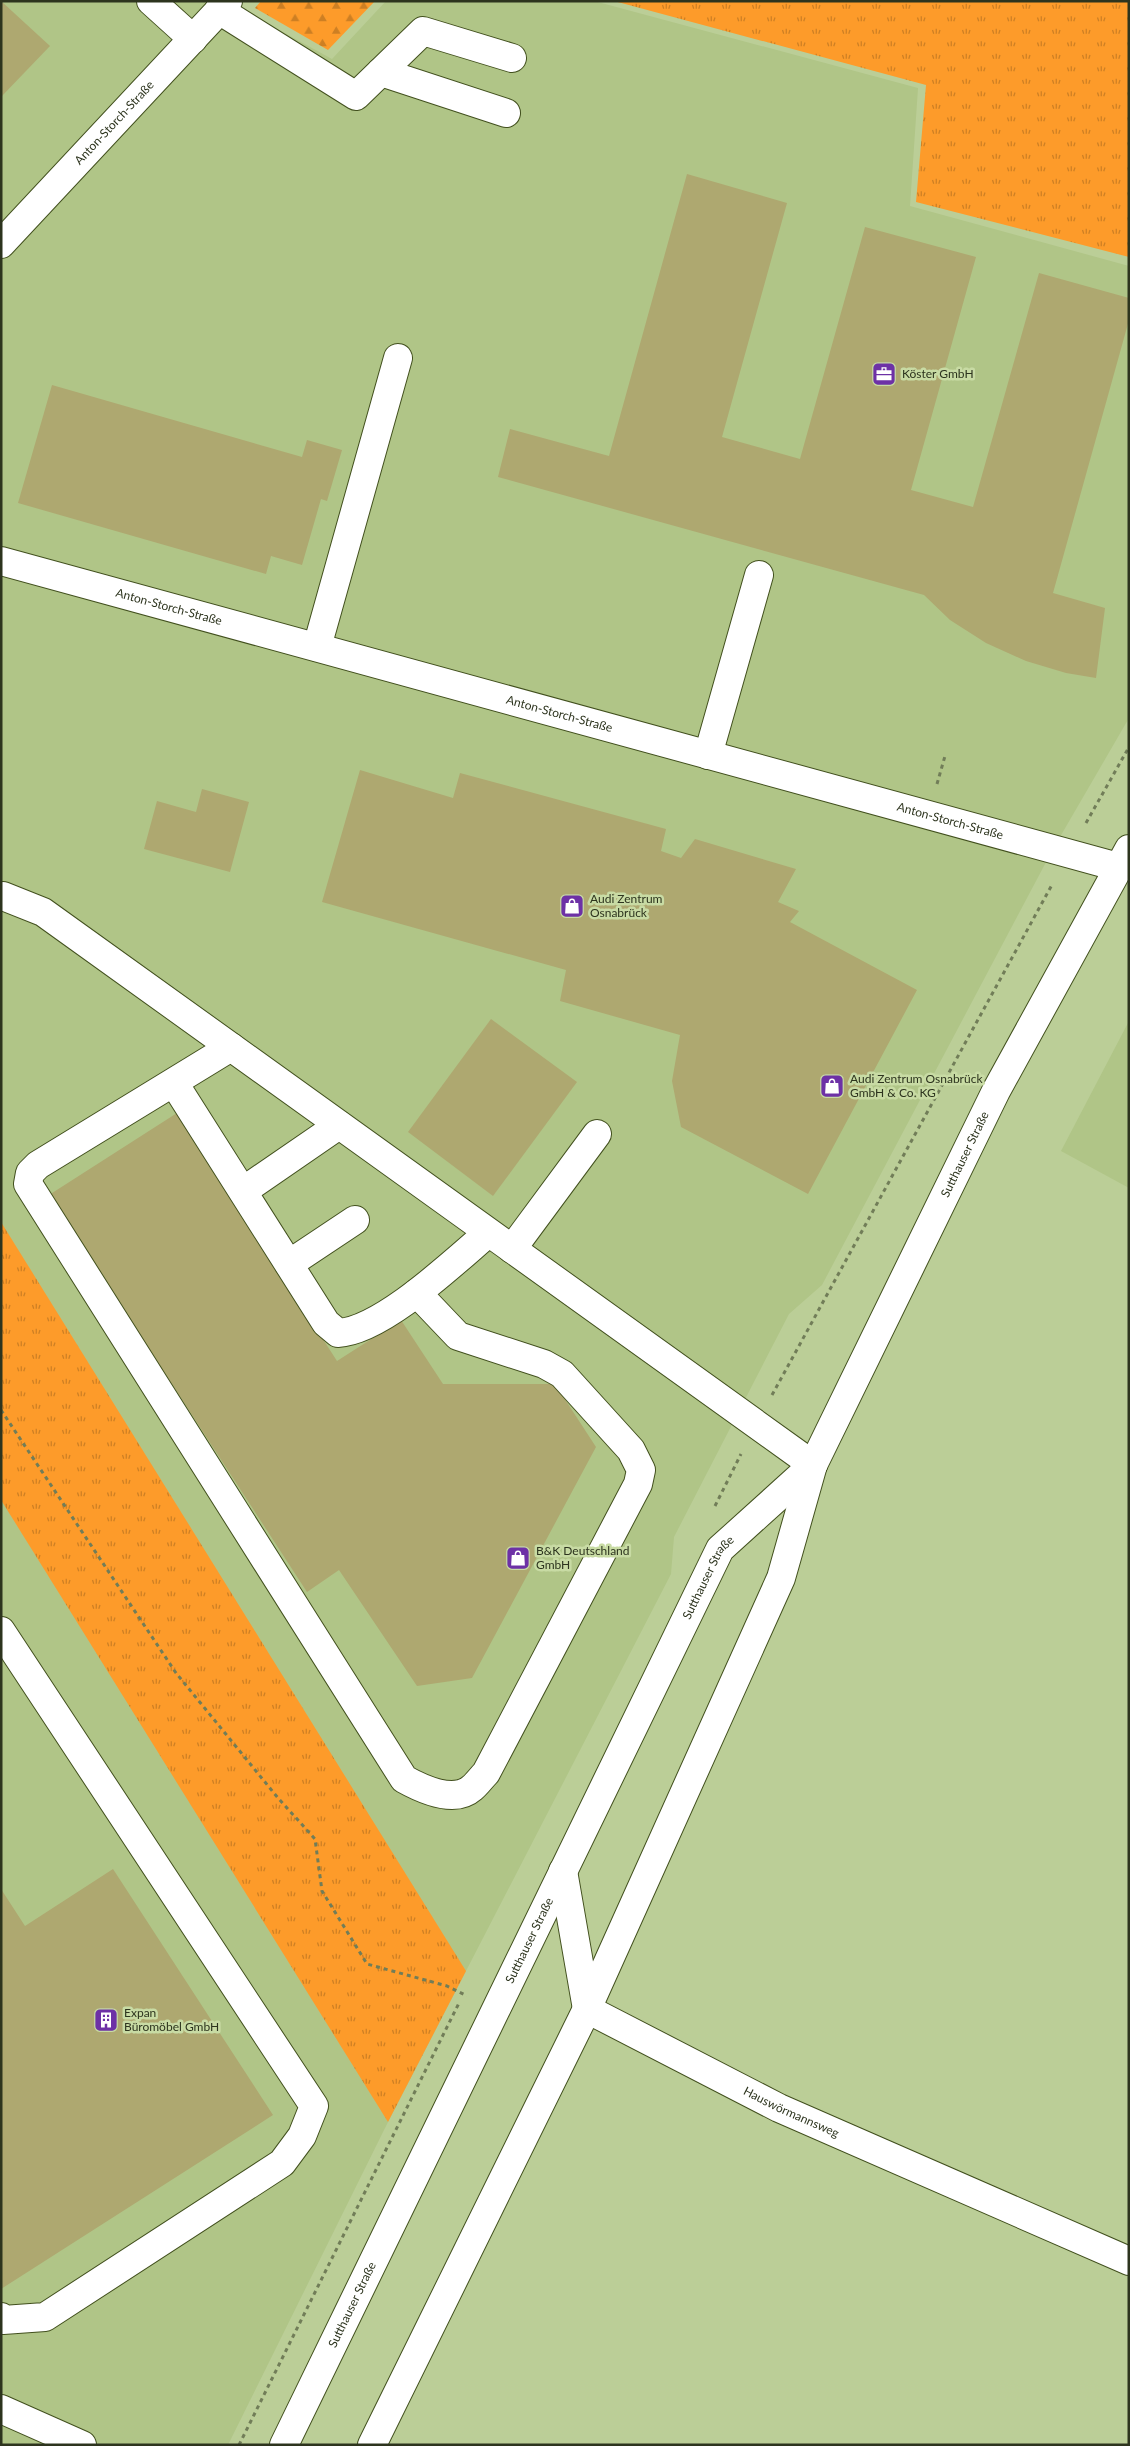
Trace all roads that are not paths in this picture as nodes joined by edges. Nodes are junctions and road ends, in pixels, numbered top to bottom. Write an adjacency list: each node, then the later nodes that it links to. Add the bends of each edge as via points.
1 (151, 1): 3 (street)
2 (223, 6): 3 (street, Anton-Storch-Straße); 5 (street, via 356,96)
3 (193, 39): 7 (street, Anton-Storch-Straße)
4 (512, 58): 5 (street, via 423,31)
5 (381, 72): 6 (street)
6 (506, 113)
7 (1, 244)
8 (398, 358): 11 (street)
9 (1, 561): 11 (street, Anton-Storch-Straße)
10 (759, 575): 12 (street)
11 (317, 648): 12 (street, Anton-Storch-Straße)
12 (708, 755): 13 (street, Anton-Storch-Straße)
13 (1123, 858): 25 (street, Sutthauser Straße, via 996,1091)
14 (4, 896): 15 (street, via 42,912)
15 (231, 1048): 16 (street); 17 (street)
16 (174, 1083): 19 (street); 24 (street, via 38,1165 30,1173 28,1184 404,1779 424,1790 449,1795 471,1790 486,1774 638,1484 641,1470 631,1450 562,1374 544,1364 458,1336)
17 (339, 1125): 19 (street); 21 (street)
18 (597, 1134): 22 (street)
19 (243, 1192): 23 (street)
20 (355, 1220): 23 (street)
21 (488, 1233): 22 (street); 24 (street)
22 (512, 1249): 25 (street)
23 (289, 1264): 24 (street, via 326,1323 338,1332 351,1332 365,1326)
24 (418, 1293)
25 (812, 1465): 27 (street, Sutthauser Straße, via 720,1548); 28 (street, Sutthauser Straße, via 781,1578)
26 (1, 1631): 30 (street, via 314,2106 302,2136 282,2163 45,2318 3,2320)
27 (563, 1871): 28 (street); 33 (street, Sutthauser Straße)
28 (586, 2009): 29 (street, Hauswörmannsweg, via 779,2108); 34 (street, Sutthauser Straße)
29 (1129, 2261)
30 (1, 2317)
31 (1, 2409): 32 (street)
32 (82, 2445)
33 (284, 2445)
34 (372, 2445)

